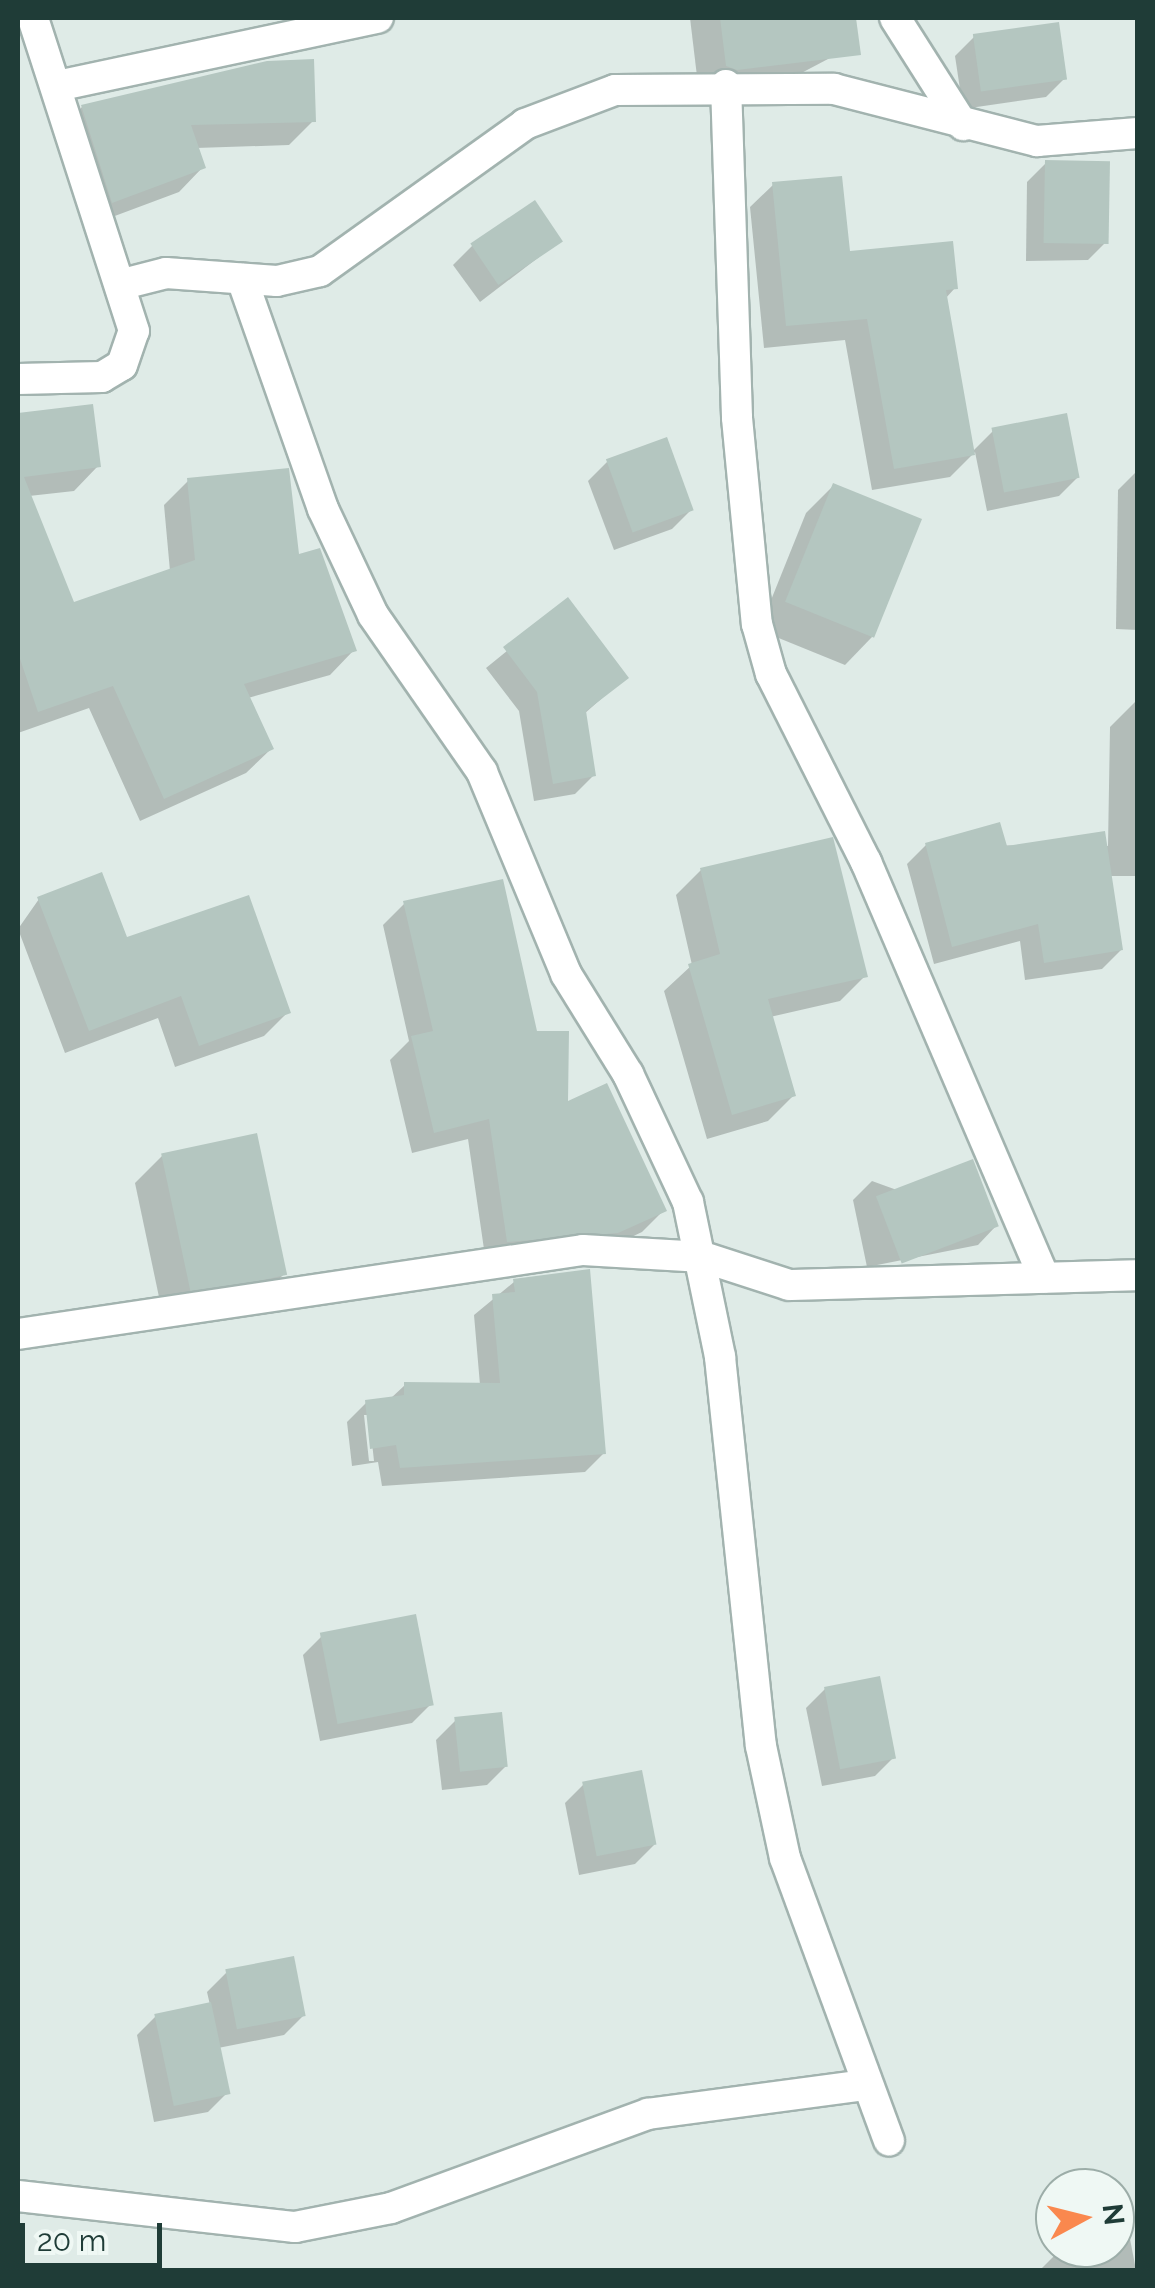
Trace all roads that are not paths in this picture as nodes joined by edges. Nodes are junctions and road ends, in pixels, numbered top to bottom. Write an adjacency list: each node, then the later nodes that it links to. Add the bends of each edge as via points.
1 (33, 18): 5 (street)
2 (378, 18): 5 (street)
3 (895, 18): 6 (street)
4 (726, 85): 6 (street, via 834,89); 8 (street, via 615,90 554,109 346,258 292,278); 13 (street, via 738,418 757,624 771,674 866,862)
5 (57, 86): 9 (street)
6 (964, 125): 7 (street, via 1038,141)
7 (1138, 132)
8 (242, 280): 9 (street, via 166,273); 11 (street, via 324,509 366,600 482,772 566,974 628,1074 688,1202)
9 (123, 284): 10 (street, via 134,331 122,364 66,385)
10 (18, 379)
11 (703, 1257): 13 (street, via 789,1285); 14 (street, via 584,1250); 15 (street, via 737,1476 761,1746 785,1858)
12 (1138, 1275): 13 (street)
13 (1044, 1277)
14 (18, 1334)
15 (866, 2085): 16 (street); 17 (street, via 648,2114 391,2208 295,2228)
16 (889, 2140)
17 (18, 2196)

